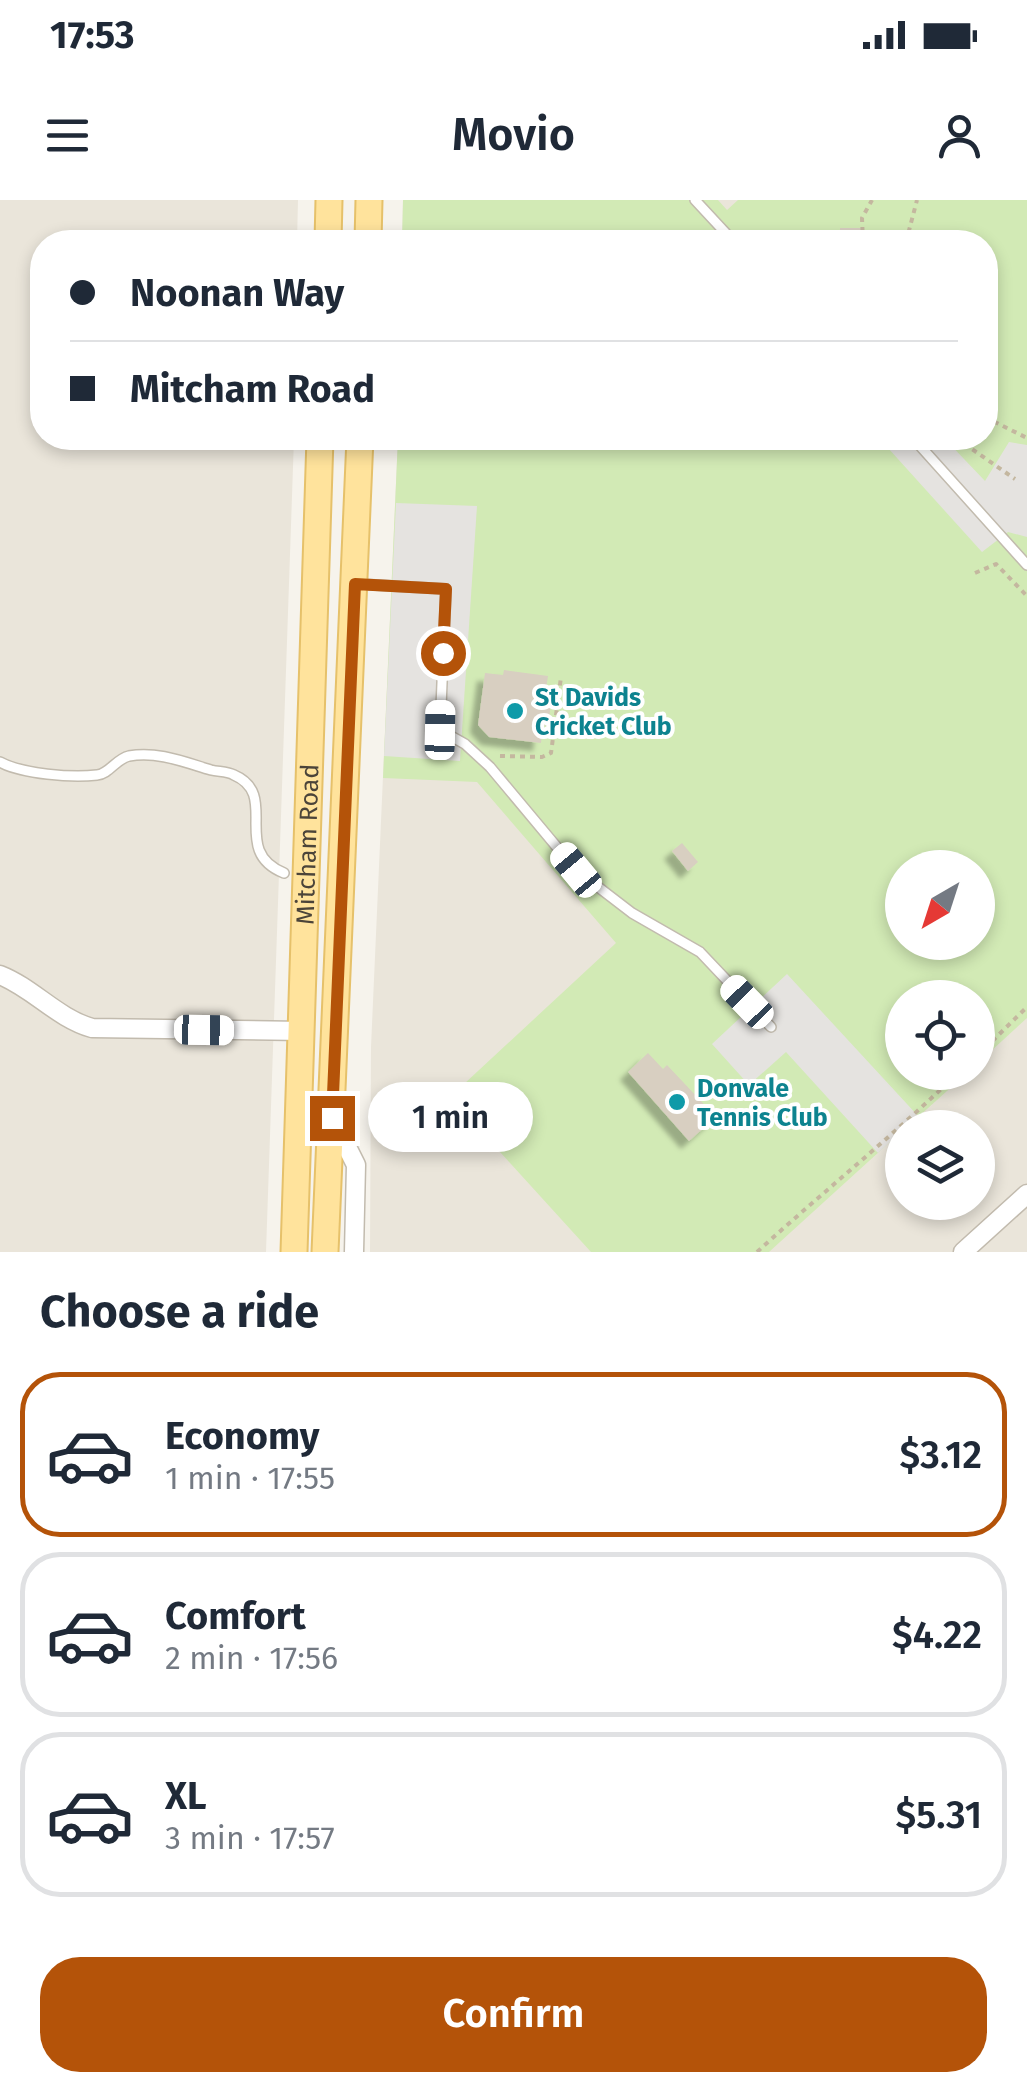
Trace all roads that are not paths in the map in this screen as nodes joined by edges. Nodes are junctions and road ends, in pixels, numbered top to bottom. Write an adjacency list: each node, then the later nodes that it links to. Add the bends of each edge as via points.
1 (329, 200): 4 (main road)
2 (369, 200): 5 (main road)
3 (696, 200): 6 (lane)
4 (328, 230)
5 (368, 230)
6 (723, 230)
7 (320, 450): 11 (main road, Mitcham Road)
8 (360, 450): 12 (main road, Mitcham Road)
9 (924, 450): 10 (lane)
10 (1027, 565)
11 (315, 579): 12 (main road); 17 (main road, Mitcham Road)
12 (355, 584): 16 (lane, via 446,589 440,730 490,767 576,870 632,914 700,952); 18 (main road, Mitcham Road)
13 (0, 762): 14 (lane, via 26,772 99,775 124,757 164,756 236,775 256,800 258,851)
14 (284, 874)
15 (0, 975): 17 (street, via 92,1028)
16 (770, 1027)
17 (303, 1031): 20 (main road, Mitcham Road)
18 (332, 1118): 21 (main road, Mitcham Road); 22 (street, via 356,1165)
19 (1027, 1194): 23 (street)
20 (294, 1252)
21 (325, 1252)
22 (354, 1252)
23 (963, 1252)

